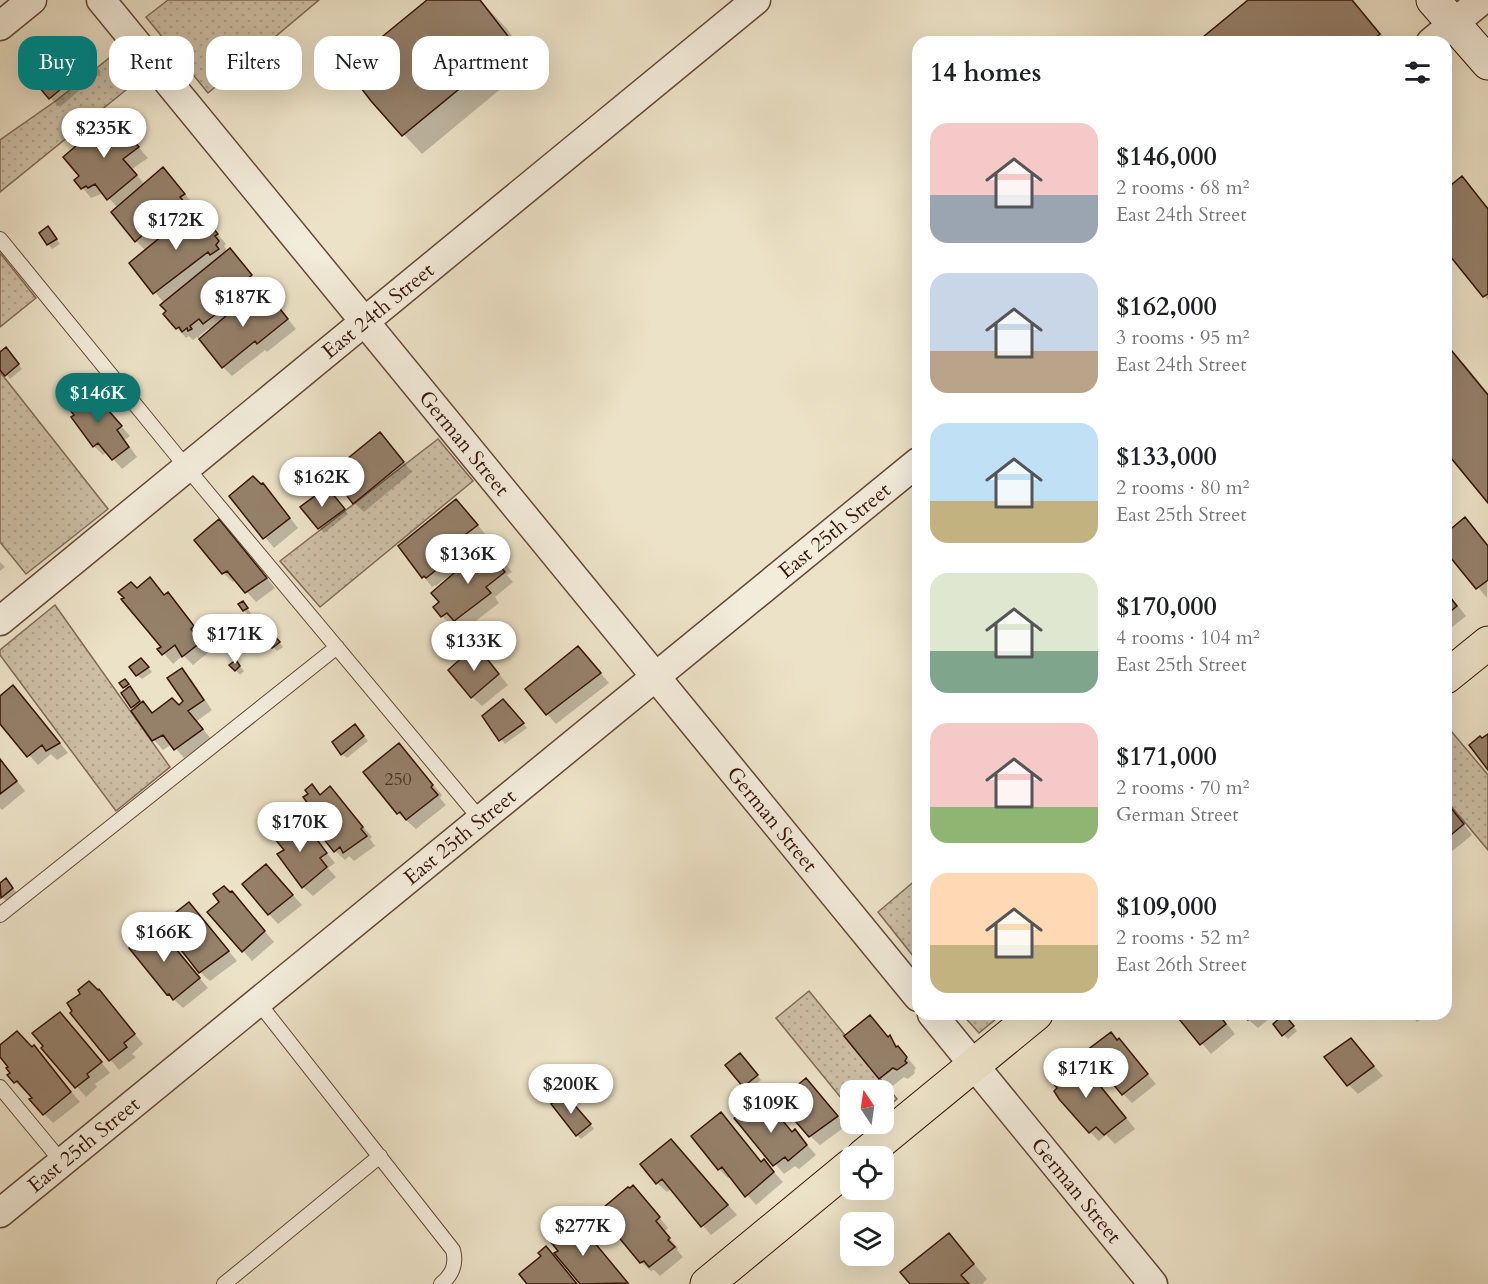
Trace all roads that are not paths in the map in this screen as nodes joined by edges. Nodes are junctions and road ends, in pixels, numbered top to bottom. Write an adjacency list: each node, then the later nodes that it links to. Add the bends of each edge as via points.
1 (32, 0): 6 (street)
2 (101, 0): 9 (street, German Street)
3 (756, 0): 9 (street, East 24th Street)
4 (1482, 0): 5 (street)
5 (1439, 22): 7 (main road)
6 (0, 26)
7 (1488, 63)
8 (0, 239): 11 (lane)
9 (365, 322): 11 (street, East 24th Street); 16 (street, German Street)
10 (912, 467): 16 (street, East 25th Street)
11 (187, 468): 12 (street, East 24th Street); 14 (lane)
12 (0, 621)
13 (1488, 643): 15 (main road)
14 (337, 647): 17 (lane); 18 (lane)
15 (1452, 672)
16 (655, 676): 17 (street, East 25th Street); 19 (street, German Street)
17 (481, 820): 20 (street, East 25th Street)
18 (0, 915)
19 (912, 990)
20 (258, 1002): 26 (lane); 27 (street, East 25th Street)
21 (937, 1020): 23 (street, German Street)
22 (1029, 1020): 23 (main road)
23 (974, 1065): 25 (main road); 33 (street, German Street)
24 (0, 1087): 27 (lane)
25 (874, 1146)
26 (380, 1156): 30 (lane); 31 (lane, via 453,1250 453,1270)
27 (62, 1162): 29 (street, East 25th Street)
28 (840, 1174): 32 (main road)
29 (0, 1213)
30 (224, 1284)
31 (441, 1284)
32 (707, 1284)
33 (1153, 1284)

